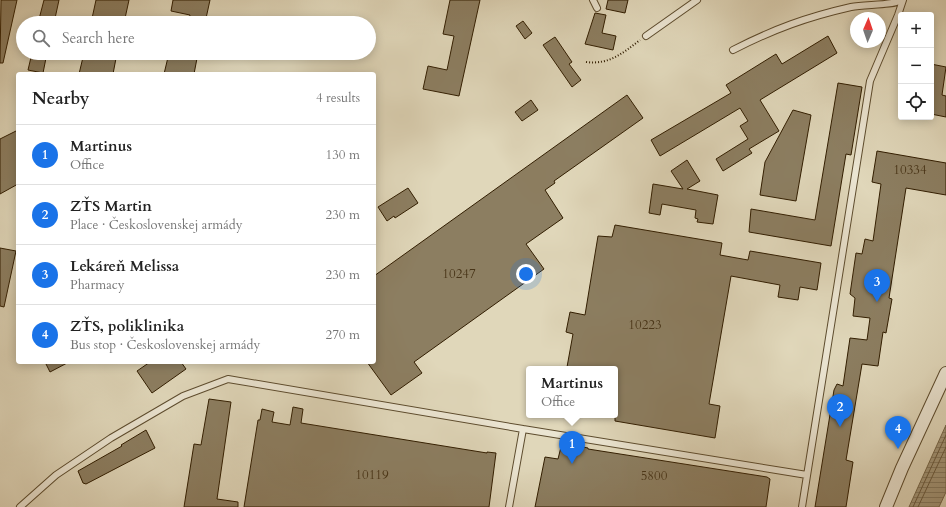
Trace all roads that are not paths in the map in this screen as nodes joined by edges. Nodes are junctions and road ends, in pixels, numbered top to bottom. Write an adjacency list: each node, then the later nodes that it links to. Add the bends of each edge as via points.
1 (593, 0): 4 (lane)
2 (697, 0): 5 (lane)
3 (902, 0): 6 (lane, via 858,5 815,15 773,30); 9 (lane, via 870,81)
4 (597, 8)
5 (646, 36)
6 (734, 50)
7 (946, 373): 13 (street)
8 (523, 429): 9 (lane); 10 (lane, via 228,379 183,396 111,438 56,475); 11 (lane)
9 (807, 475): 12 (lane)
10 (20, 507)
11 (509, 507)
12 (802, 507)
13 (886, 507)

